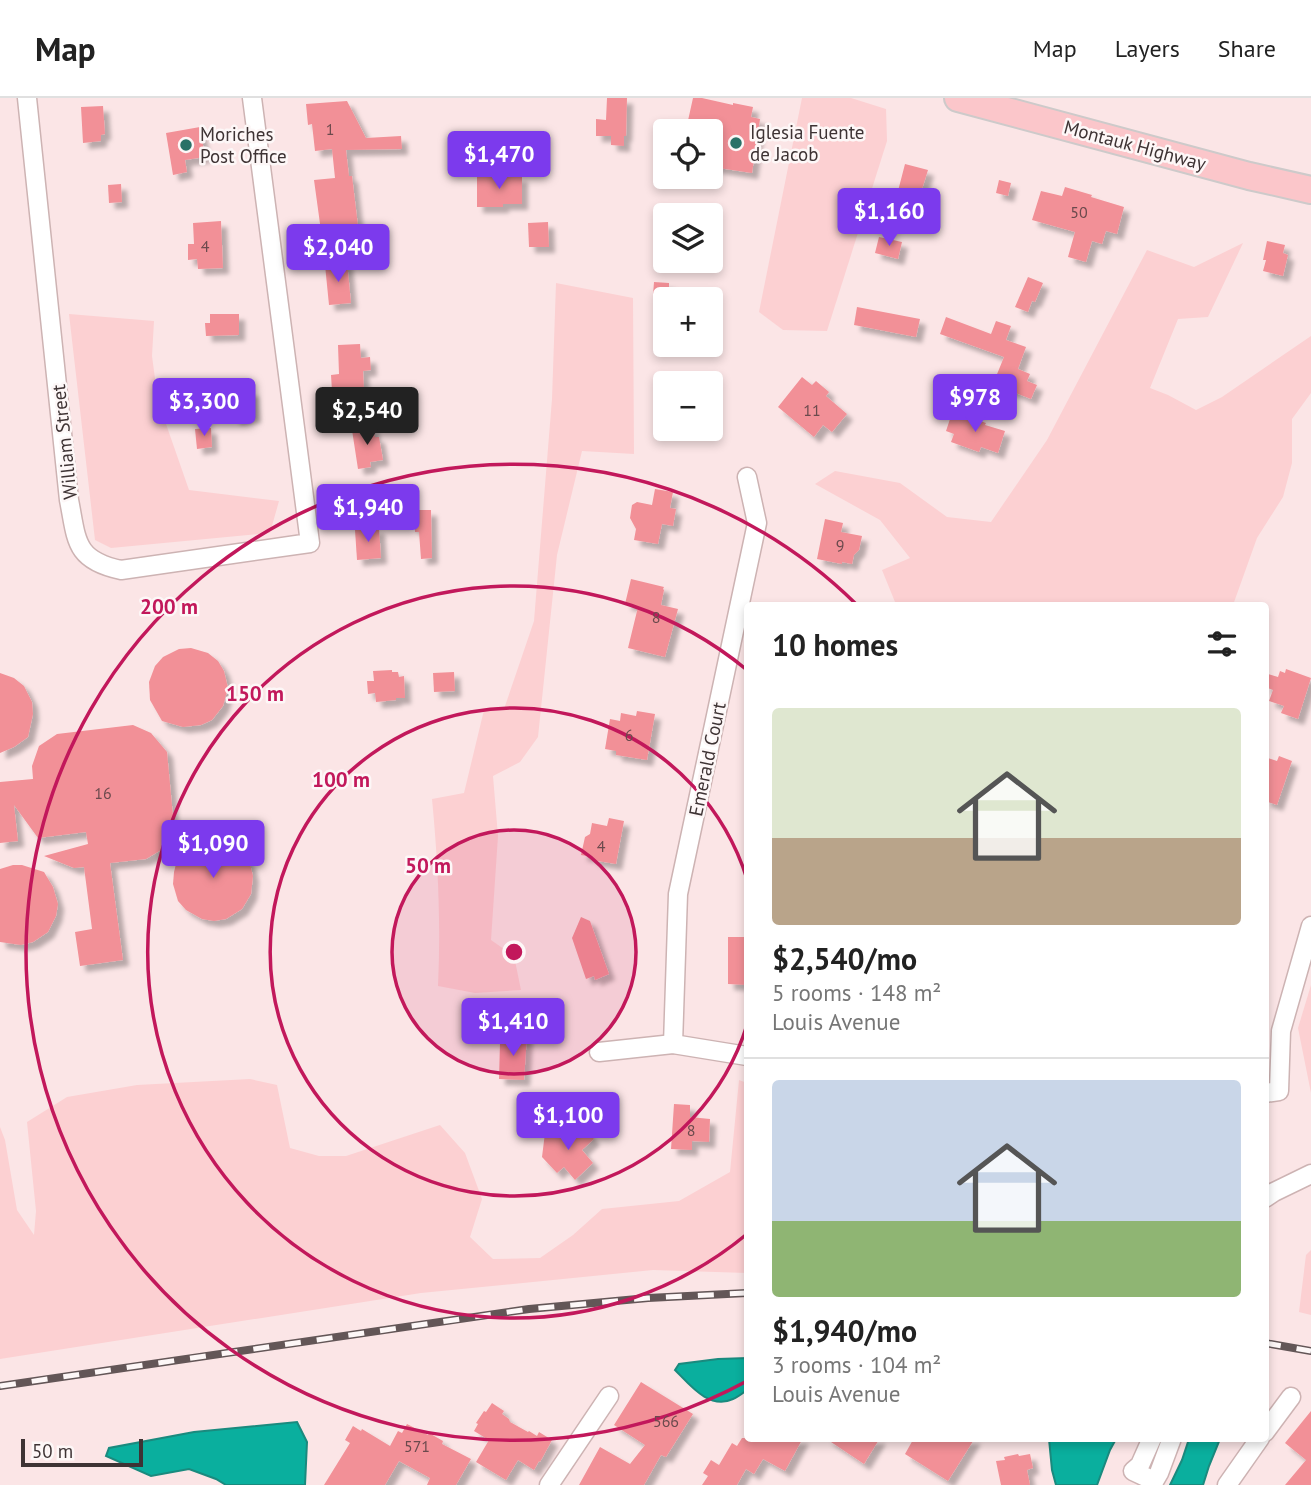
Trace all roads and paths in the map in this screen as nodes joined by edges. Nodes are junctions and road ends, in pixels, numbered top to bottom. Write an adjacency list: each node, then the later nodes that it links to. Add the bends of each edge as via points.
1 (27, 98): 2 (street, William Street, via 78,543 101,566 121,570 310,543)
2 (252, 98)
3 (958, 98): 4 (main road, Montauk Highway)
4 (1311, 190)
5 (747, 477): 7 (street, Emerald Court, via 757,523 678,894)
6 (1311, 926): 10 (street, via 1281,1031)
7 (673, 1044): 8 (street); 9 (street)
8 (599, 1052)
9 (744, 1056)
10 (1272, 1092)
11 (1311, 1174): 12 (street)
12 (1269, 1195)
13 (610, 1396): 22 (street)
14 (1291, 1397): 15 (street)
15 (1269, 1427)
16 (1138, 1442): 20 (street)
17 (1150, 1442): 20 (street)
18 (1170, 1442): 21 (street)
19 (1258, 1442): 23 (street)
20 (1129, 1478): 21 (street)
21 (1153, 1483)
22 (549, 1485)
23 (1227, 1485)

